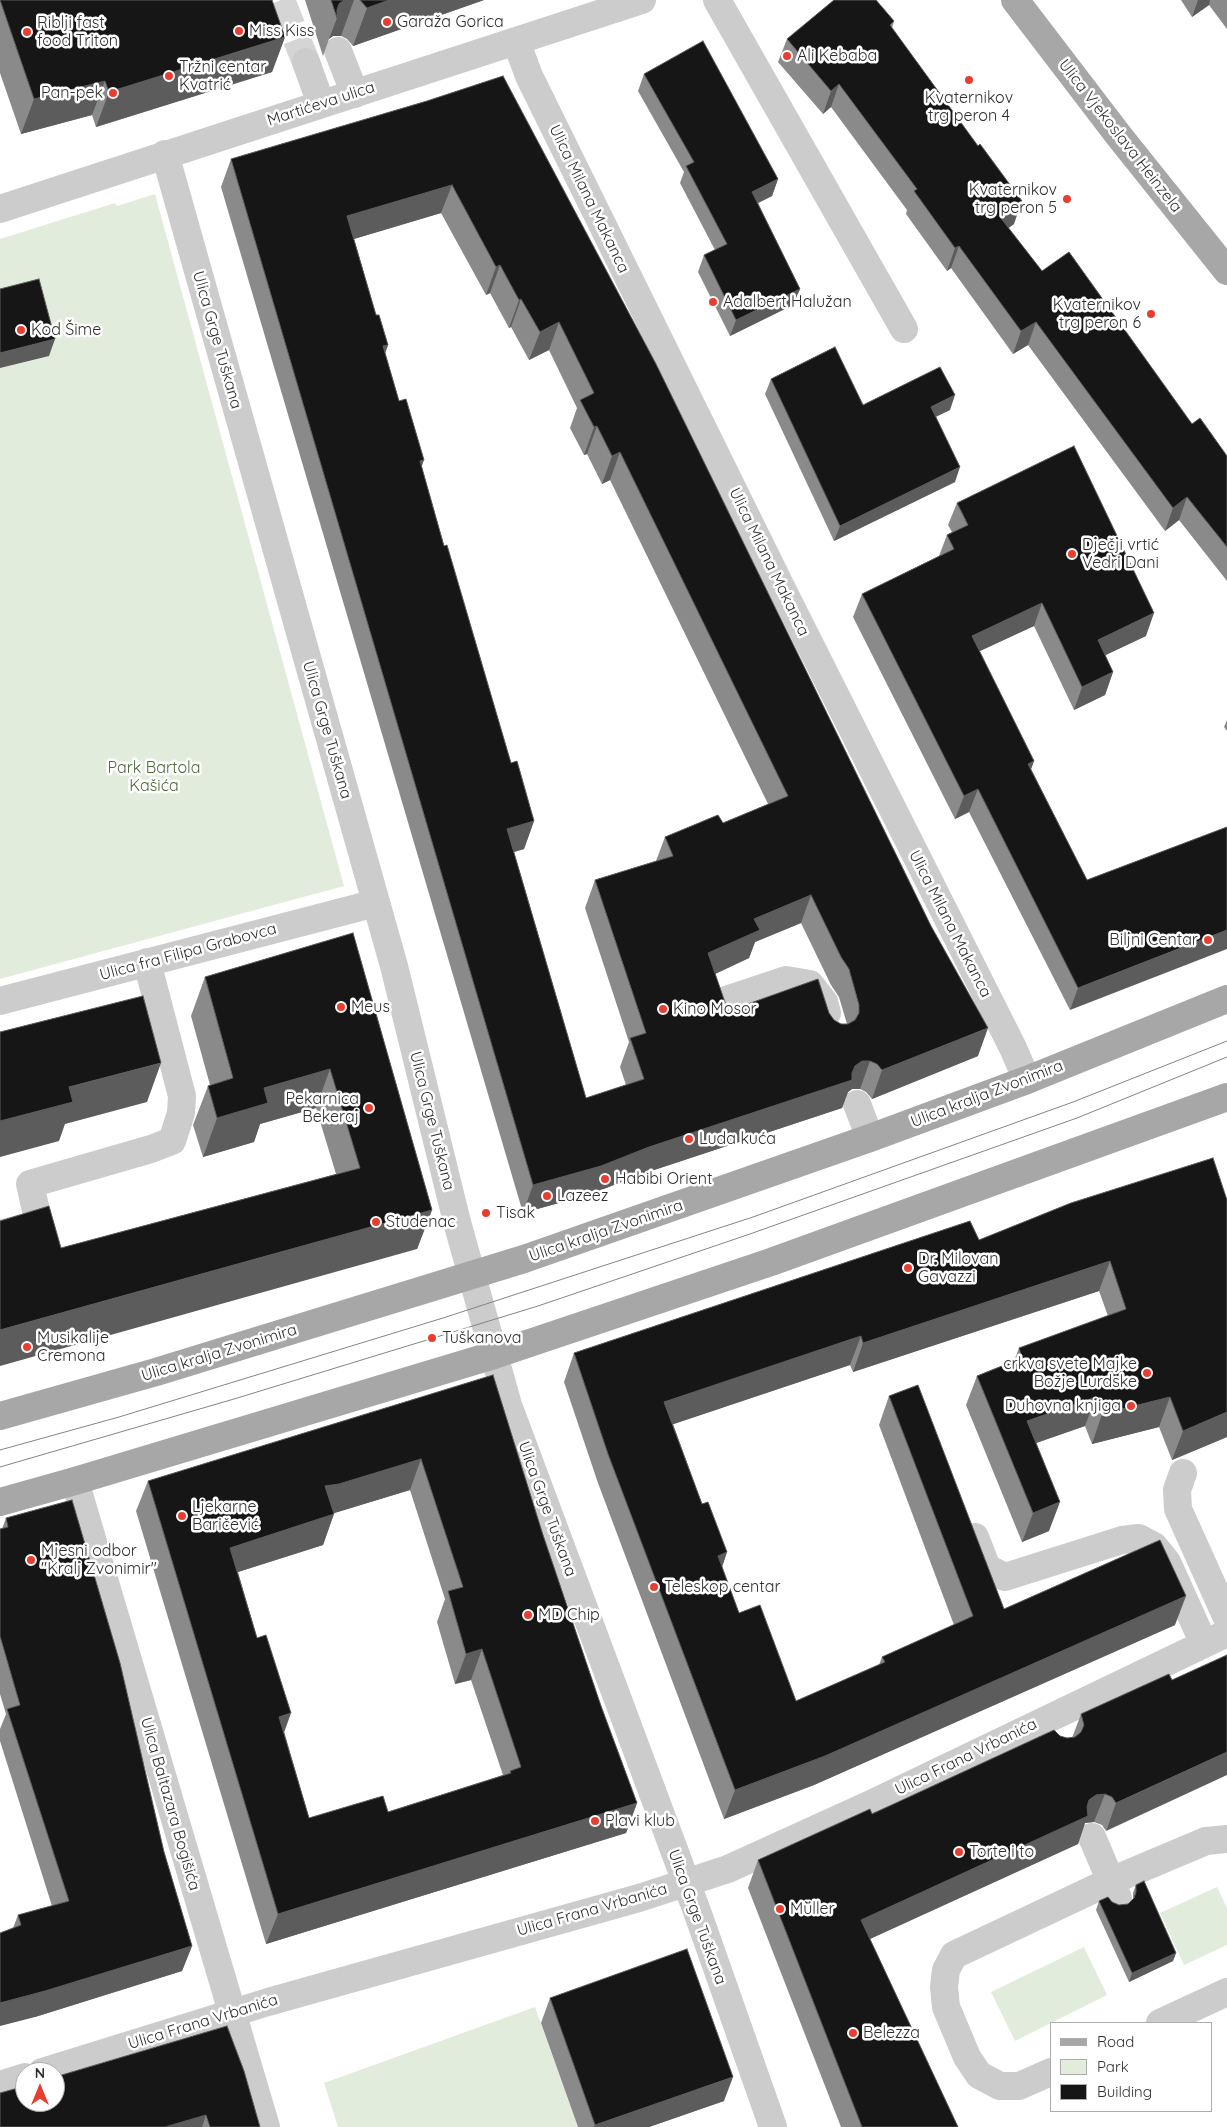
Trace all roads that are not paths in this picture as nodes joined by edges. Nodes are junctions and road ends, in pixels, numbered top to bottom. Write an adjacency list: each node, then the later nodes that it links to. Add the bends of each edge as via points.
1 (642, 0): 4 (street, Martićeva ulica)
2 (717, 0): 12 (street)
3 (1015, 0): 11 (main road, Ulica Vjekoslava Heinzela)
4 (516, 41): 7 (street, Martićeva ulica); 19 (street, Ulica Milana Makanca, via 529,76)
5 (338, 51): 7 (street)
6 (306, 62): 8 (street)
7 (355, 94): 8 (street, Martićeva ulica)
8 (321, 104): 9 (street, Martićeva ulica)
9 (165, 154): 10 (street, Martićeva ulica); 13 (street, Ulica Grge Tuškana)
10 (0, 209)
11 (1227, 271)
12 (904, 329)
13 (376, 903): 14 (street, Ulica fra Filipa Grabovca); 24 (street, Ulica Grge Tuškana)
14 (147, 962): 16 (street, Ulica fra Filipa Grabovca); 23 (street, via 182,1096 181,1113 172,1141 30,1184 39,1224)
15 (1227, 999): 19 (main road, Ulica kralja Zvonimira)
16 (0, 1001)
17 (720, 1002): 18 (street, via 786,980 810,984 824,1002)
18 (834, 1037)
19 (1027, 1080): 22 (main road, Ulica kralja Zvonimira)
20 (1227, 1097): 25 (main road, via 781,1259)
21 (856, 1104): 22 (street)
22 (870, 1138): 24 (main road, Ulica kralja Zvonimira)
23 (0, 1234)
24 (472, 1276): 25 (street, Ulica Grge Tuškana); 26 (main road, Ulica kralja Zvonimira)
25 (494, 1355): 28 (main road); 35 (street, Ulica Grge Tuškana, via 508,1405)
26 (0, 1416)
27 (1183, 1473): 31 (street, via 1177,1490 1178,1509)
28 (75, 1481): 29 (main road); 38 (street, Ulica Baltazara Bogišića)
29 (0, 1502)
30 (966, 1514): 32 (street, via 987,1568 1005,1577 1122,1540 1139,1538 1154,1546 1167,1562)
31 (1227, 1618)
32 (1215, 1638): 35 (street, Ulica Frana Vrbanića, via 1048,1732 871,1804 728,1869)
33 (1092, 1837): 36 (street)
34 (1227, 1839): 36 (street, via 1206,1841)
35 (685, 1882): 38 (street, Ulica Frana Vrbanića); 45 (street, Ulica Grge Tuškana)
36 (1115, 1890): 41 (street, via 954,1955 946,1970 946,2007 967,2057 979,2076 1000,2086 1019,2086)
37 (1227, 1992): 39 (street)
38 (231, 2013): 40 (street, Ulica Frana Vrbanića); 44 (street, Ulica Baltazara Bogišića)
39 (1162, 2022)
40 (65, 2065)
41 (1050, 2072)
42 (15, 2080): 43 (street)
43 (0, 2085)
44 (266, 2127)
45 (774, 2127)

